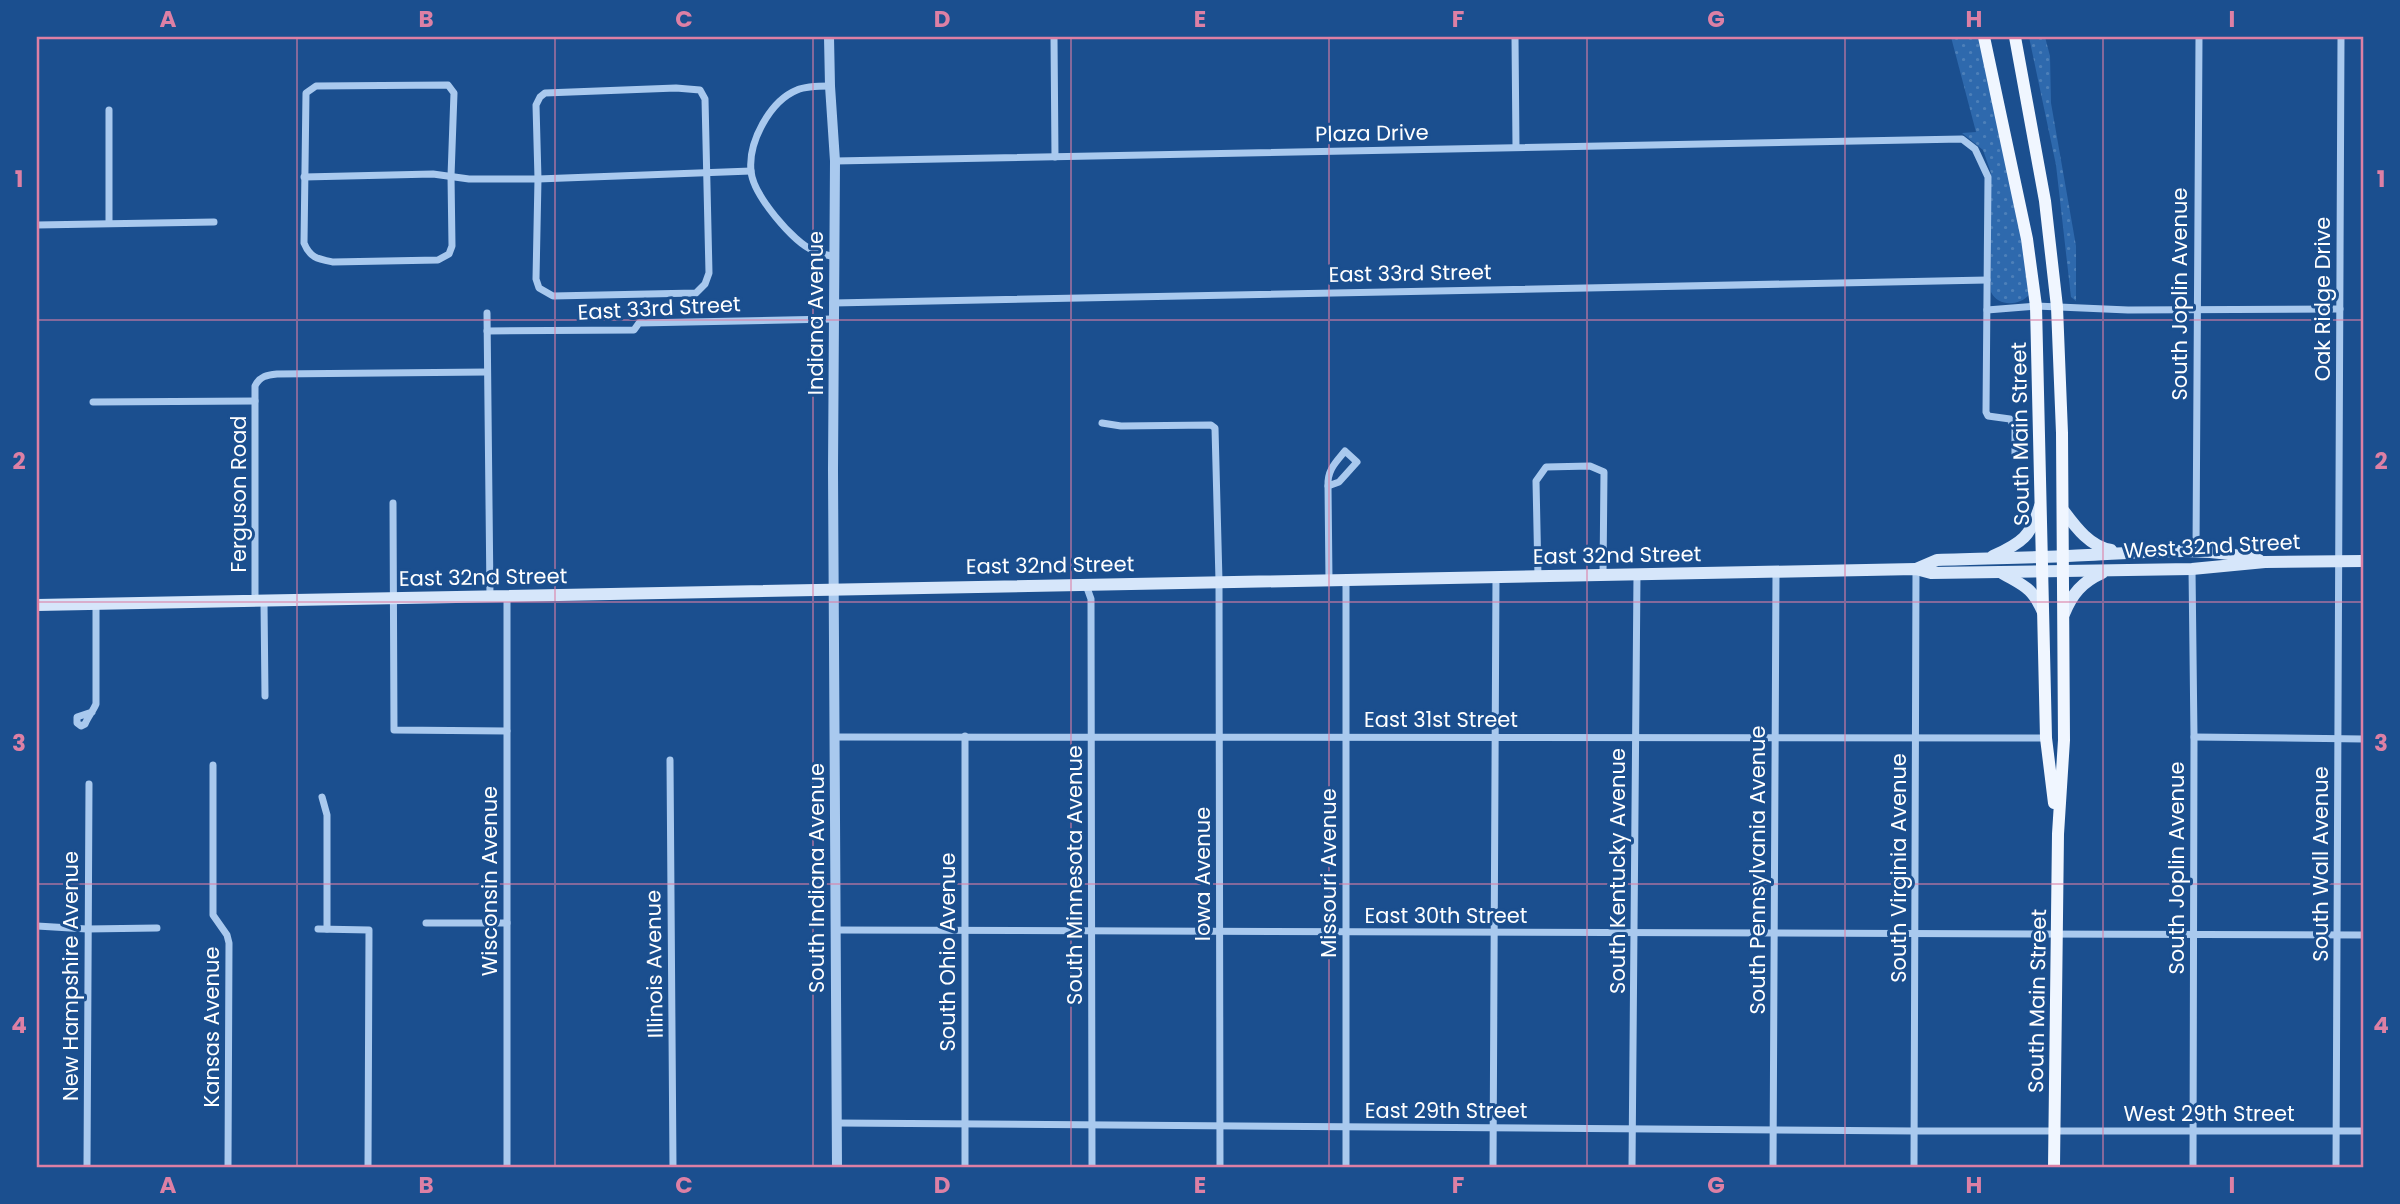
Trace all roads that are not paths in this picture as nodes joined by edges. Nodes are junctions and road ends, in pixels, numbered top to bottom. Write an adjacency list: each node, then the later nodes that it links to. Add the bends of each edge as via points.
1 (829, 37): 8 (street, Indiana Avenue)
2 (1054, 37): 11 (street)
3 (1515, 37): 10 (street)
4 (1984, 37): 24 (main road, South Main Street, via 2027,239)
5 (2015, 37): 25 (main road, South Main Street, via 2045,201)
6 (2199, 37): 26 (street, South Joplin Avenue)
7 (2342, 37): 27 (street, Oak Ridge Drive)
8 (830, 86): 12 (street, Indiana Avenue); 13 (street, via 798,89 770,111 755,146)
9 (109, 110): 19 (street)
10 (1516, 147): 11 (street, Plaza Drive); 22 (street, Plaza Drive, via 1962,139 1975,149 1987,177)
11 (1055, 157): 12 (street, Plaza Drive)
12 (835, 161): 21 (street, Indiana Avenue)
13 (751, 171): 14 (street); 21 (street, via 769,208 785,226 812,250)
14 (707, 173): 17 (street); 17 (street, via 705,99 700,90 545,93 536,105); 17 (street, via 709,273 696,293 553,296 540,288 536,279)
15 (451, 176): 16 (street); 16 (street, via 449,254 438,260 334,262 318,259 304,243); 16 (street, via 454,93 448,85 316,86 306,93); 17 (street)
16 (304, 177)
17 (538, 180)
18 (214, 222): 19 (street)
19 (109, 223): 20 (street)
20 (37, 225)
21 (835, 257): 23 (street, Indiana Avenue)
22 (1987, 280): 23 (street, East 33rd Street); 28 (street, Plaza Drive)
23 (834, 303): 30 (street, Indiana Avenue)
24 (2036, 306): 25 (street); 28 (street); 38 (main road, South Main Street)
25 (2057, 307): 26 (street); 40 (main road, South Main Street)
26 (2196, 309): 27 (street); 41 (street, South Joplin Avenue)
27 (2340, 309): 46 (street, Oak Ridge Drive)
28 (1987, 310): 36 (street, Plaza Drive, via 1986,412 2010,419 2015,429)
29 (487, 313): 31 (street)
30 (832, 319): 31 (street, East 33rd Street, via 639,323 634,330); 64 (street, Indiana Avenue)
31 (487, 331): 32 (street)
32 (487, 372): 33 (street, Ferguson Road, via 273,374 261,377 255,386); 66 (street)
33 (255, 401): 34 (street); 68 (street, Ferguson Road)
34 (93, 402)
35 (1102, 423): 62 (street, Iowa Avenue, via 1214,428)
36 (2015, 455)
37 (1328, 486): 37 (street, via 1331,469 1345,451 1357,462 1339,482); 60 (street)
38 (2041, 502): 44 (main road, South Main Street); 45 (main road, via 2033,528 2017,546)
39 (393, 503): 67 (street)
40 (2063, 510): 42 (main road, via 2078,530 2101,548); 43 (main road, South Main Street)
41 (2196, 551): 42 (main road); 48 (main road, via 2238,554)
42 (2125, 553): 43 (main road)
43 (2063, 556): 44 (main road); 53 (main road, South Main Street)
44 (2042, 557): 45 (main road); 55 (main road, South Main Street)
45 (1986, 558): 49 (main road, via 1937,560)
46 (2338, 561): 47 (main road, West 32nd Street); 48 (main road, West 32nd Street); 87 (street, South Wall Avenue)
47 (2363, 561)
48 (2265, 562): 50 (main road, West 32nd Street)
49 (1916, 569): 52 (main road, East 32nd Street); 54 (main road, East 32nd Street); 84 (street, South Virginia Avenue)
50 (2192, 569): 51 (main road, West 32nd Street); 85 (street, South Joplin Avenue)
51 (2109, 570): 53 (main road, West 32nd Street); 72 (main road, via 2089,579 2072,595)
52 (1776, 572): 57 (main road, East 32nd Street); 83 (street, South Pennsylvania Avenue)
53 (2063, 572): 55 (main road, East 32nd Street); 72 (main road, South Main Street)
54 (2002, 573): 55 (main road, East 32nd Street); 71 (main road, via 2036,595)
55 (2043, 573): 71 (main road, South Main Street)
56 (1603, 575): 57 (main road, East 32nd Street); 59 (main road, East 32nd Street); 59 (street, via 1604,472 1590,466 1546,467 1535,481)
57 (1637, 575): 82 (street, South Kentucky Avenue)
58 (1496, 576): 59 (main road, East 32nd Street); 61 (main road, East 32nd Street); 81 (street)
59 (1538, 576)
60 (1329, 580): 61 (main road, East 32nd Street); 62 (main road, East 32nd Street)
61 (1346, 580): 79 (street, Missouri Avenue)
62 (1219, 581): 63 (main road, East 32nd Street); 78 (street, Iowa Avenue)
63 (1086, 584): 64 (main road, East 32nd Street); 77 (street, South Minnesota Avenue, via 1091,599)
64 (834, 589): 65 (main road, East 32nd Street); 80 (street, South Indiana Avenue)
65 (507, 595): 66 (main road, East 32nd Street); 75 (street, Wisconsin Avenue)
66 (490, 596): 67 (main road, East 32nd Street)
67 (394, 598): 68 (main road, East 32nd Street); 75 (street, via 394,730)
68 (260, 602): 69 (main road, East 32nd Street); 73 (street)
69 (96, 604): 70 (main road, East 32nd Street); 74 (street, via 96,704)
70 (37, 605)
71 (2044, 614): 86 (main road, South Main Street)
72 (2064, 614): 93 (main road, South Main Street)
73 (265, 696)
74 (92, 712)
75 (507, 731): 95 (street, Wisconsin Avenue)
76 (965, 736): 77 (street, East 31st Street); 80 (street, East 31st Street); 102 (street, South Ohio Avenue)
77 (1091, 736): 78 (street, East 31st Street); 103 (street, South Minnesota Avenue)
78 (1219, 736): 79 (street, East 31st Street); 104 (street, Iowa Avenue)
79 (1346, 736): 81 (street, East 31st Street); 105 (street, Missouri Avenue)
80 (835, 737): 101 (street, South Indiana Avenue)
81 (1494, 737): 82 (street, East 31st Street); 106 (street)
82 (1635, 737): 83 (street, East 31st Street); 107 (street, South Kentucky Avenue)
83 (1776, 737): 84 (street, East 31st Street); 108 (street, South Pennsylvania Avenue)
84 (1916, 737): 86 (street, East 31st Street); 109 (street, South Virginia Avenue)
85 (2194, 737): 87 (street); 111 (street, South Joplin Avenue)
86 (2046, 738): 93 (main road, South Main Street)
87 (2338, 739): 88 (street); 112 (street, South Wall Avenue)
88 (2363, 739)
89 (670, 760): 131 (street, Illinois Avenue)
90 (213, 765): 128 (street, Kansas Avenue, via 213,915 229,943)
91 (89, 784): 98 (street, New Hampshire Avenue)
92 (322, 797): 100 (street, via 327,815)
93 (2058, 834): 110 (main road, South Main Street)
94 (426, 923): 95 (street)
95 (507, 923): 130 (street, Wisconsin Avenue)
96 (37, 926): 98 (street)
97 (157, 928): 98 (street)
98 (87, 929): 127 (street, New Hampshire Avenue)
99 (318, 929): 100 (street)
100 (327, 929): 129 (street, via 369,930)
101 (836, 930): 102 (street, East 30th Street); 114 (street, South Indiana Avenue)
102 (964, 930): 103 (street, East 30th Street); 115 (street, South Ohio Avenue)
103 (1092, 931): 104 (street, East 30th Street); 116 (street, South Minnesota Avenue)
104 (1219, 931): 105 (street, East 30th Street); 117 (street, Iowa Avenue)
105 (1346, 932): 106 (street, East 30th Street); 118 (street, Missouri Avenue)
106 (1493, 932): 107 (street, East 30th Street); 119 (street)
107 (1635, 932): 108 (street, East 30th Street); 120 (street, South Kentucky Avenue)
108 (1774, 934): 109 (street, East 30th Street); 121 (street, South Pennsylvania Avenue)
109 (1914, 935): 110 (street, East 30th Street); 124 (street, South Virginia Avenue)
110 (2057, 935): 111 (street, East 30th Street); 122 (main road, South Main Street)
111 (2193, 935): 112 (street, East 30th Street); 123 (street, South Joplin Avenue)
112 (2337, 935): 113 (street, East 30th Street); 125 (street, South Wall Avenue)
113 (2363, 935)
114 (836, 1124): 115 (street, East 29th Street); 132 (street, South Indiana Avenue)
115 (965, 1124): 116 (street, East 29th Street); 133 (street, South Ohio Avenue)
116 (1092, 1125): 117 (street, East 29th Street); 134 (street, South Minnesota Avenue)
117 (1220, 1126): 118 (street, East 29th Street); 135 (street, Iowa Avenue)
118 (1346, 1127): 119 (street, East 29th Street); 136 (street, Missouri Avenue)
119 (1493, 1128): 120 (street, East 29th Street); 137 (street)
120 (1632, 1129): 121 (street, East 29th Street); 138 (street, South Kentucky Avenue)
121 (1774, 1130): 124 (street, East 29th Street); 139 (street, South Pennsylvania Avenue)
122 (2055, 1130): 123 (street, West 29th Street); 124 (street, East 29th Street); 141 (main road, South Main Street)
123 (2193, 1130): 125 (street, West 29th Street); 142 (street, South Joplin Avenue)
124 (1915, 1131): 140 (street, South Virginia Avenue)
125 (2336, 1131): 126 (street, West 29th Street); 143 (street, South Wall Avenue)
126 (2363, 1131)
127 (87, 1167)
128 (229, 1167)
129 (368, 1167)
130 (507, 1167)
131 (673, 1167)
132 (837, 1167)
133 (965, 1167)
134 (1093, 1167)
135 (1220, 1167)
136 (1346, 1167)
137 (1493, 1167)
138 (1632, 1167)
139 (1773, 1167)
140 (1914, 1167)
141 (2054, 1167)
142 (2193, 1167)
143 (2336, 1167)

